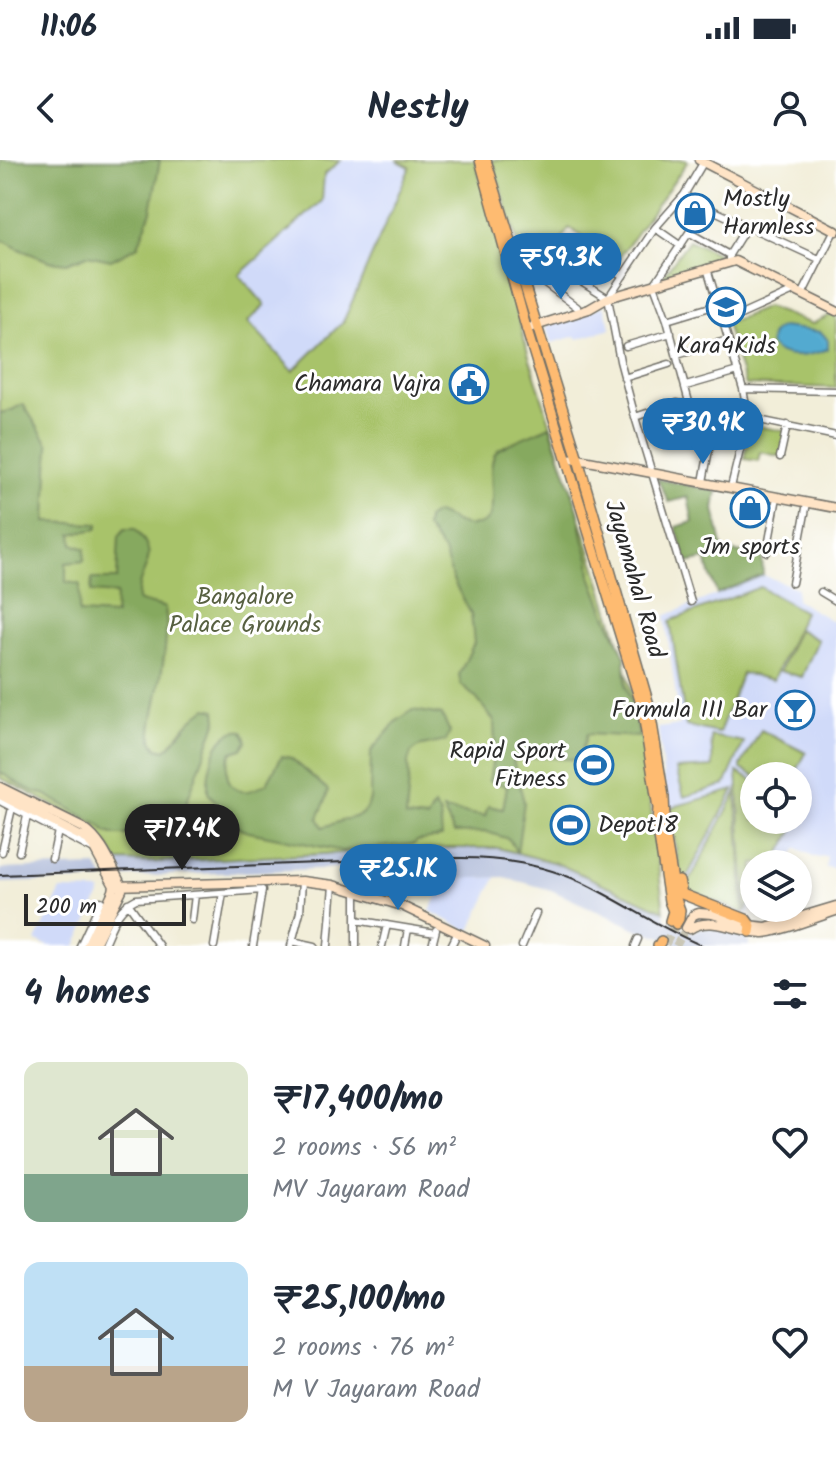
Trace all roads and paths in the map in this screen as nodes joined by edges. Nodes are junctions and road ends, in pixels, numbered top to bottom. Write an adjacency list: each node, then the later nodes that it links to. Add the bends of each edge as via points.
1 (480, 160): 25 (main road, Jayamahal Road)
2 (486, 160): 25 (main road, Jayamahal Road)
3 (701, 161): 4 (street); 8 (street)
4 (684, 195): 5 (street); 7 (street)
5 (706, 207): 6 (street); 9 (street)
6 (747, 226): 11 (street); 12 (street)
7 (655, 228): 10 (street); 15 (street)
8 (835, 231): 12 (street)
9 (690, 233): 10 (street); 11 (street)
10 (681, 246): 16 (street)
11 (729, 258): 14 (street); 17 (street)
12 (819, 259): 17 (street)
13 (553, 263): 15 (street, via 568,241); 18 (street); 21 (street, via 542,283)
14 (707, 268): 16 (street); 20 (street)
15 (623, 276): 18 (street)
16 (654, 285): 18 (street); 23 (street)
17 (799, 292): 22 (street); 24 (street)
18 (608, 298): 19 (street); 32 (street)
19 (598, 303): 21 (street); 25 (street)
20 (717, 305): 23 (street); 24 (street)
21 (577, 307): 25 (street)
22 (836, 311)
23 (667, 320): 26 (street)
24 (723, 323): 27 (street)
25 (531, 325): 43 (main road, Jayamahal Road)
26 (671, 333): 28 (street); 29 (street)
27 (728, 340): 29 (street); 31 (street)
28 (626, 346)
29 (677, 355): 33 (street)
30 (669, 364): 32 (street)
31 (738, 371): 33 (street); 34 (street)
32 (624, 378): 38 (street)
33 (686, 386): 36 (street)
34 (743, 389): 35 (street); 39 (street)
35 (836, 391)
36 (690, 406): 37 (street); 38 (street, via 677,403)
37 (716, 412): 39 (street); 45 (street)
38 (635, 417): 44 (street)
39 (748, 417): 40 (street); 46 (street)
40 (787, 425): 41 (street); 42 (street)
41 (836, 436)
42 (780, 457)
43 (573, 459): 44 (street); 57 (main road, Jayamahal Road, via 649,705); 80 (main road, Jayamahal Road, via 642,707 669,901)
44 (652, 472): 45 (street); 54 (street)
45 (703, 482): 46 (street)
46 (731, 487): 47 (street)
47 (777, 497): 48 (street); 50 (street)
48 (807, 503): 49 (street); 51 (street)
49 (836, 508)
50 (767, 552)
51 (792, 583)
52 (821, 592): 53 (street)
53 (836, 601)
54 (691, 602)
55 (0, 787): 63 (street, via 93,834 100,843)
56 (0, 798): 58 (street); 63 (street, via 88,840)
57 (665, 807): 80 (main road, Jayamahal Road); 82 (main road, via 682,894 746,919)
58 (12, 808): 59 (street); 61 (street)
59 (27, 816): 60 (street); 62 (street)
60 (58, 831): 63 (street); 64 (street)
61 (2, 852)
62 (19, 852)
63 (100, 857): 68 (street)
64 (52, 859)
65 (302, 881): 66 (street); 67 (street); 85 (street)
66 (261, 885): 68 (street); 69 (street); 92 (street)
67 (333, 885): 70 (street); 94 (street)
68 (118, 888): 87 (street); 88 (street)
69 (223, 893): 71 (street); 91 (street)
70 (356, 893): 77 (street); 78 (street)
71 (195, 895): 73 (street); 76 (street)
72 (101, 901): 86 (street)
73 (128, 903): 89 (street); 90 (street)
74 (836, 908): 82 (street)
75 (536, 913): 101 (street)
76 (192, 920)
77 (356, 920): 79 (street); 95 (street)
78 (438, 923): 83 (street); 84 (street)
79 (387, 925): 81 (street); 96 (street)
80 (681, 925): 82 (street, via 699,913)
81 (408, 929): 84 (street); 97 (street)
82 (750, 929)
83 (458, 932): 99 (street); 100 (street)
84 (435, 933): 98 (street)
85 (292, 943): 93 (street)
86 (80, 946)
87 (87, 946)
88 (94, 946)
89 (103, 946)
90 (159, 946)
91 (214, 946)
92 (253, 946)
93 (315, 946)
94 (328, 946)
95 (356, 946)
96 (382, 946)
97 (405, 946)
98 (432, 946)
99 (451, 946)
100 (485, 946)
101 (522, 946)

